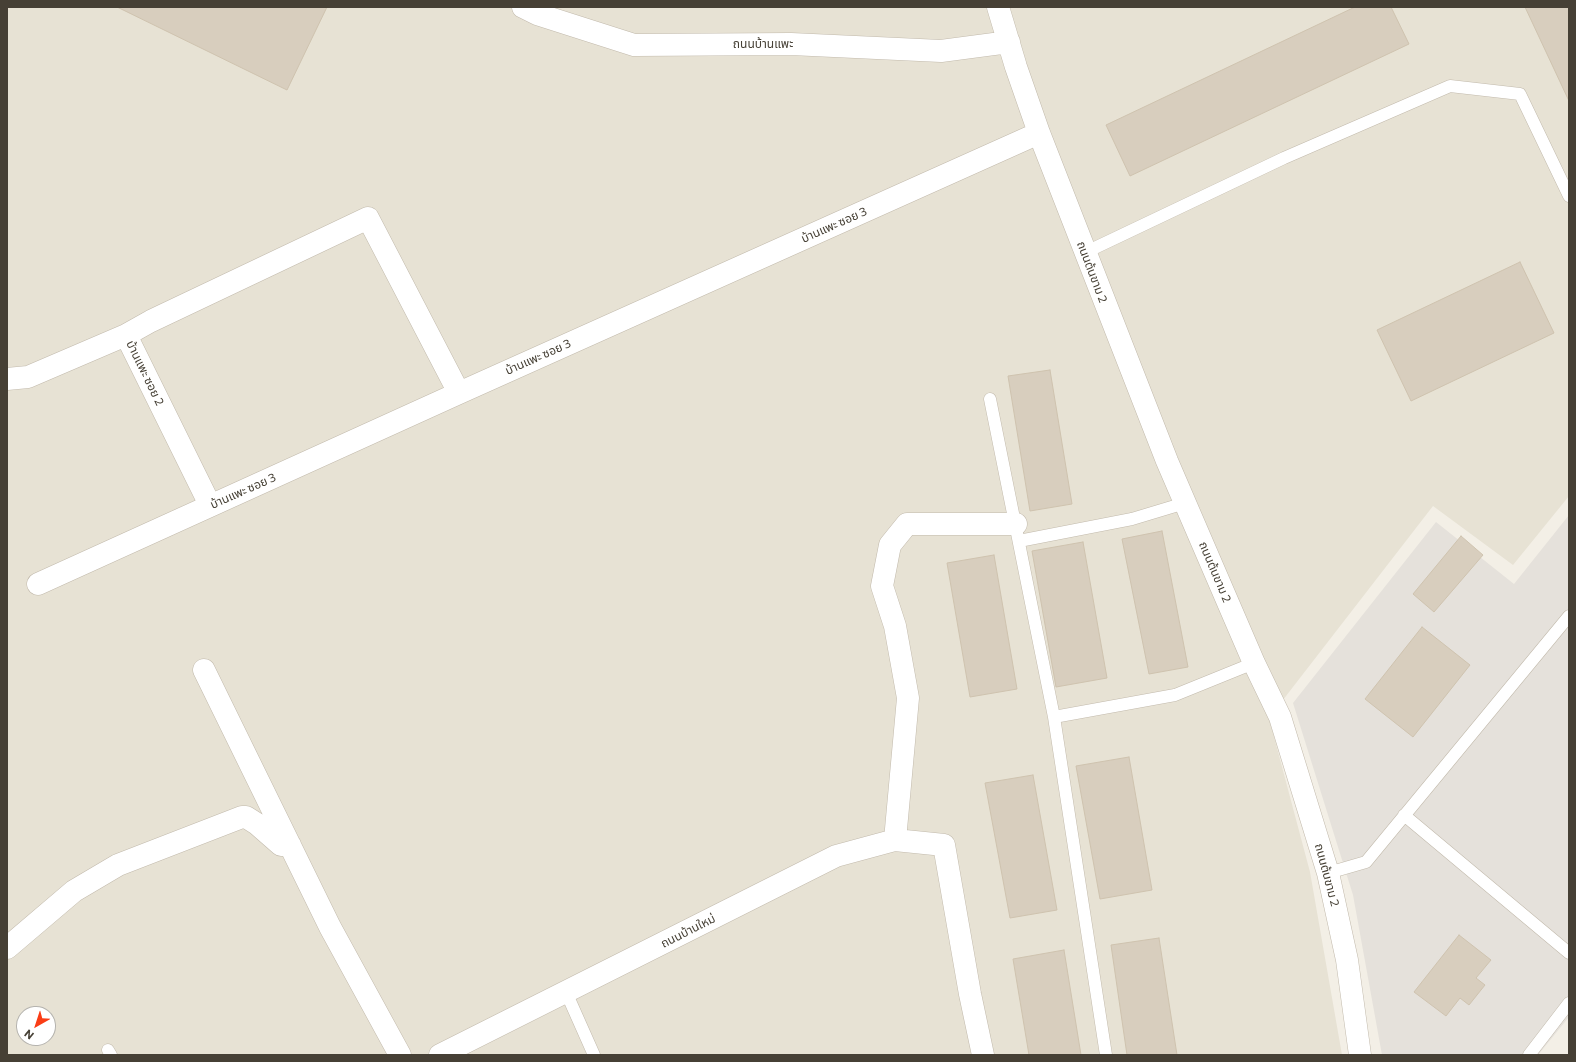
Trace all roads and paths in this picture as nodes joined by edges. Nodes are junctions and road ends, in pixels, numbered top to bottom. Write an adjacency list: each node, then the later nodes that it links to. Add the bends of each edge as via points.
1 (523, 7): 3 (street, ถนนบ้านแพะ, via 537,14 634,45 791,44 941,51)
2 (998, 7): 3 (street, ถนนต้นขาม 2)
3 (1009, 42): 4 (street, ถนนต้นขาม 2)
4 (1039, 133): 6 (street, ถนนต้นขาม 2); 9 (street, บ้านแพะ ซอย 3)
5 (1569, 196): 6 (lane, via 1520,94 1450,86 1284,158)
6 (1084, 253): 11 (street, ถนนต้นขาม 2)
7 (126, 335): 8 (street, บ้านแพะ ซอย 2, via 28,377); 9 (street, via 150,321 368,218); 12 (street, บ้านแพะ ซอย 2)
8 (7, 379)
9 (459, 393): 12 (street, บ้านแพะ ซอย 3)
10 (990, 399): 13 (lane)
11 (1185, 503): 13 (lane, via 1132,519); 16 (street, ถนนต้นขาม 2)
12 (210, 505): 14 (street, บ้านแพะ ซอย 3)
13 (1017, 533): 18 (lane); 20 (street, via 907,524 890,544 882,586 896,626 908,698)
14 (38, 584)
15 (1569, 616): 19 (lane)
16 (1254, 663): 18 (lane, via 1175,695); 22 (street, ถนนต้นขาม 2, via 1280,717)
17 (204, 670): 21 (street)
18 (1054, 717): 31 (lane)
19 (1404, 815): 22 (lane, via 1366,862); 24 (lane)
20 (895, 840): 25 (street, ถนนบ้านใหม่, via 836,856); 30 (street, ถนนบ้านใหม่, via 944,846)
21 (290, 845): 23 (street, via 281,845 251,819 242,817 105,873 74,891); 27 (street, via 330,927)
22 (1328, 873): 32 (street, ถนนต้นขาม 2, via 1347,960)
23 (7, 948)
24 (1569, 953)
25 (566, 992): 28 (street, ถนนบ้านใหม่); 29 (lane)
26 (1569, 1003): 33 (lane)
27 (400, 1055)
28 (440, 1055)
29 (594, 1055)
30 (983, 1055)
31 (1106, 1055)
32 (1360, 1055)
33 (1529, 1055)

